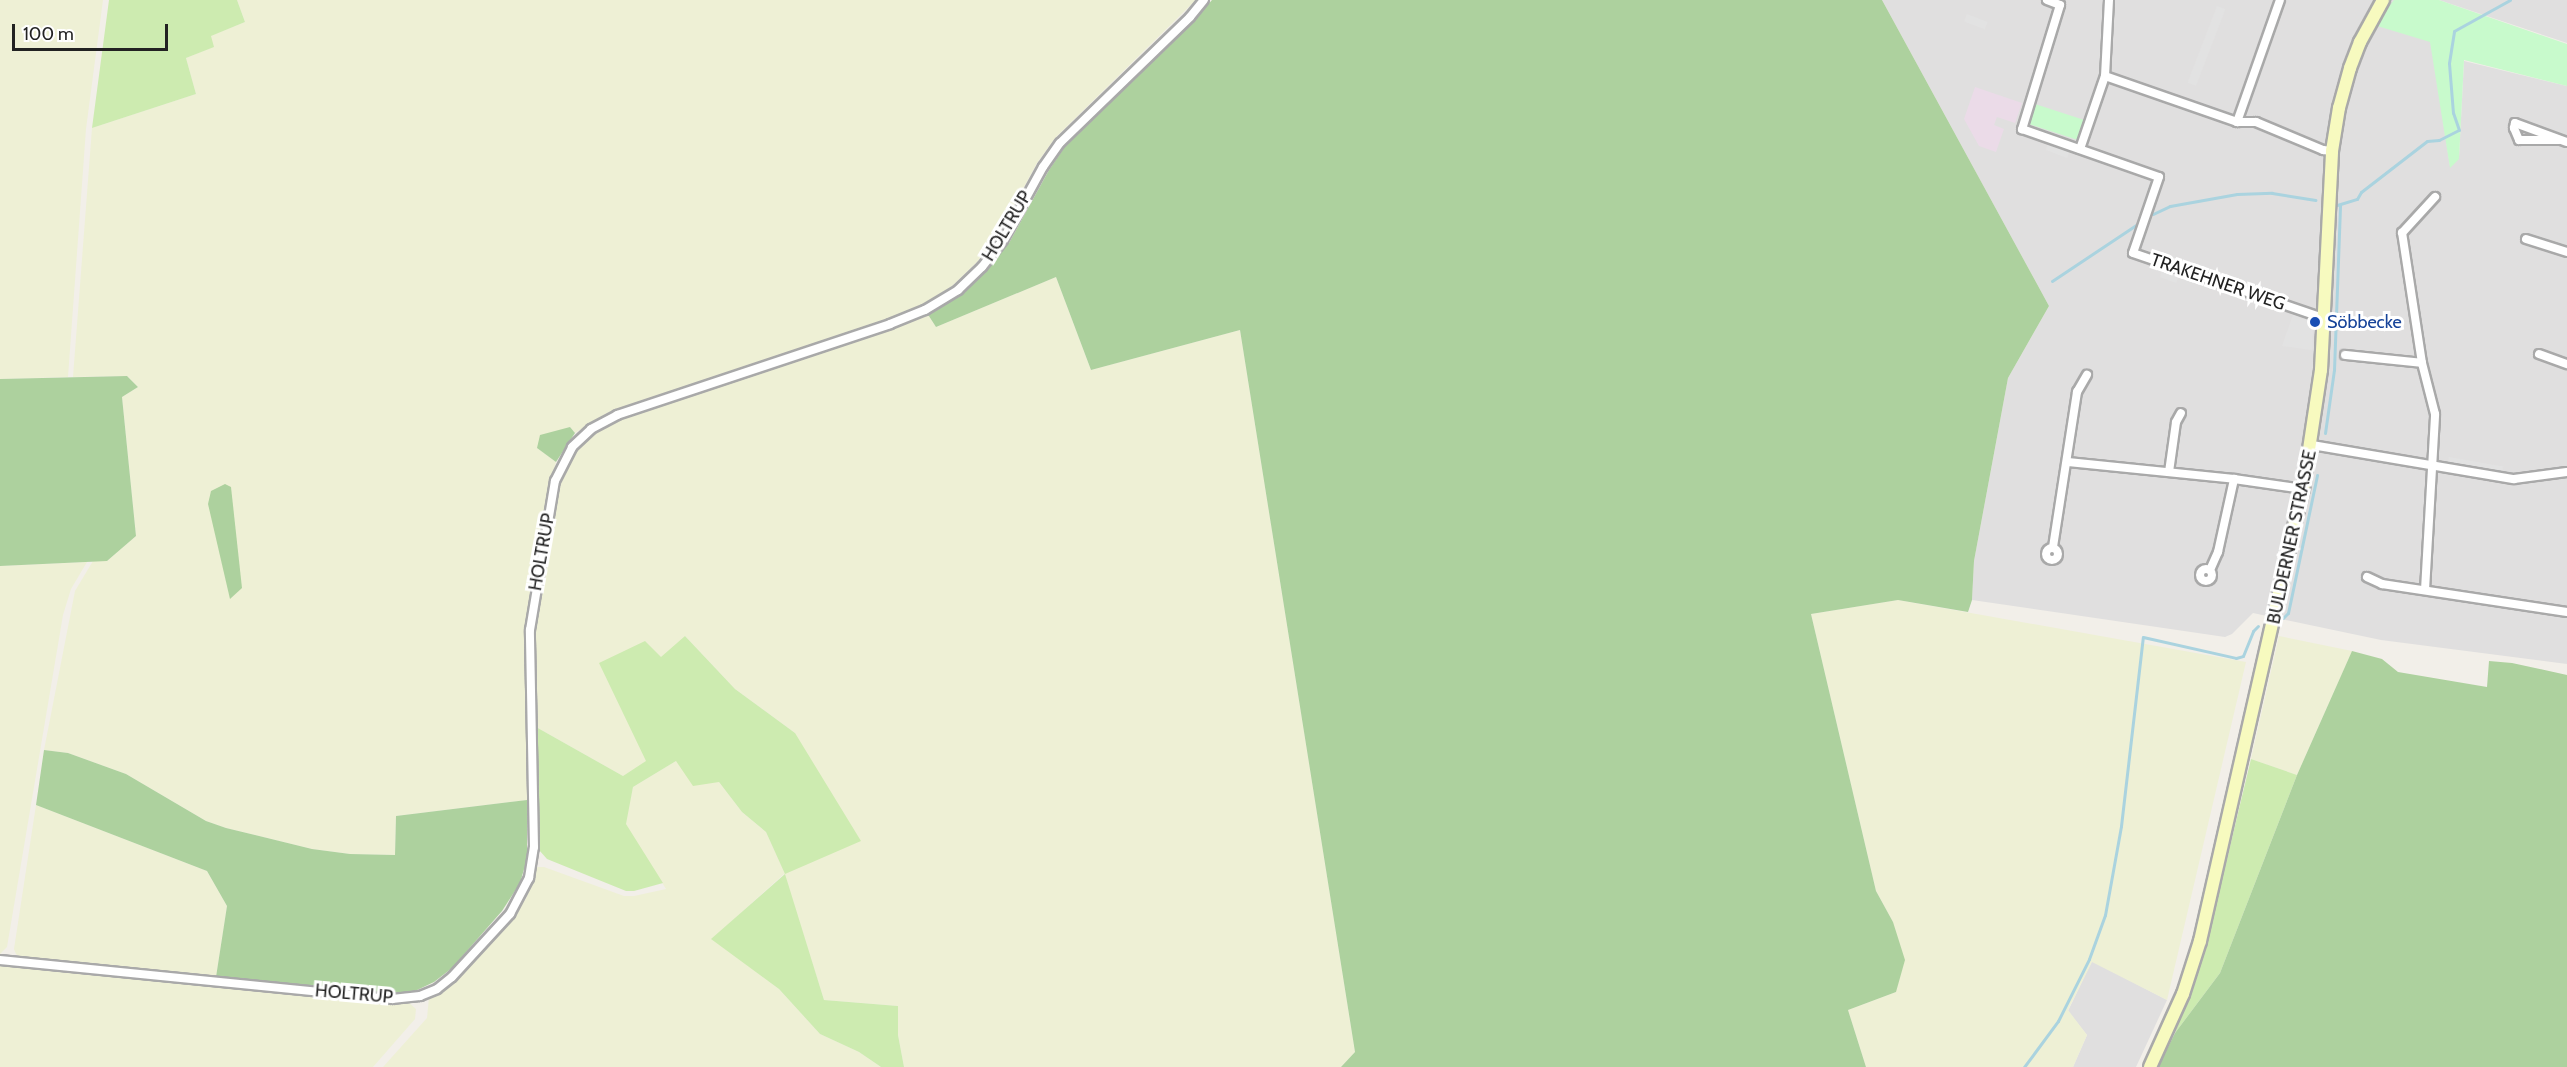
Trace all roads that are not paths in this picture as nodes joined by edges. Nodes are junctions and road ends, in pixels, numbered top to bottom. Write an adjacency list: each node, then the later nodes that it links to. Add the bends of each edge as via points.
1 (1204, 0): 33 (street, HOLTRUP, via 1060,143 1003,240 958,290 925,310 890,324 617,415 591,429 572,447 555,481 530,630 534,847 529,878 510,914 437,989 420,996 392,999)
2 (2047, 0): 9 (street, TRAKEHNER WEG, via 2060,4 2022,129)
3 (2109, 0): 6 (street)
4 (2280, 0): 7 (street)
5 (2383, 0): 10 (street, BULDERNER STRASSE, via 2350,68)
6 (2105, 75): 7 (street); 9 (street)
7 (2237, 122): 10 (street, via 2256,122)
8 (2563, 141): 8 (street, via 2519,140 2515,123)
9 (2080, 149): 14 (street, TRAKEHNER WEG, via 2159,177 2133,253)
10 (2332, 151): 14 (street, BULDERNER STRASSE)
11 (2435, 197): 17 (street, via 2402,233)
12 (2526, 239): 13 (street)
13 (2567, 252)
14 (2325, 316): 21 (street, BULDERNER STRASSE)
15 (2539, 354): 18 (street)
16 (2345, 355): 17 (street)
17 (2422, 363): 23 (street, via 2435,414)
18 (2567, 364)
19 (2087, 375): 22 (street, via 2077,392)
20 (2181, 413): 24 (street, via 2176,422)
21 (2312, 445): 23 (street); 27 (street, BULDERNER STRASSE)
22 (2068, 462): 24 (street); 28 (street)
23 (2432, 467): 25 (street, via 2514,479); 31 (street)
24 (2169, 472): 26 (street)
25 (2567, 472)
26 (2234, 478): 27 (street); 29 (street, via 2218,552)
27 (2303, 489): 34 (street, BULDERNER STRASSE, via 2200,941 2183,994)
28 (2053, 547)
29 (2210, 570)
30 (2367, 577): 31 (street, via 2382,584)
31 (2425, 590): 32 (street)
32 (2567, 612)
33 (0, 960)
34 (2150, 1067)

